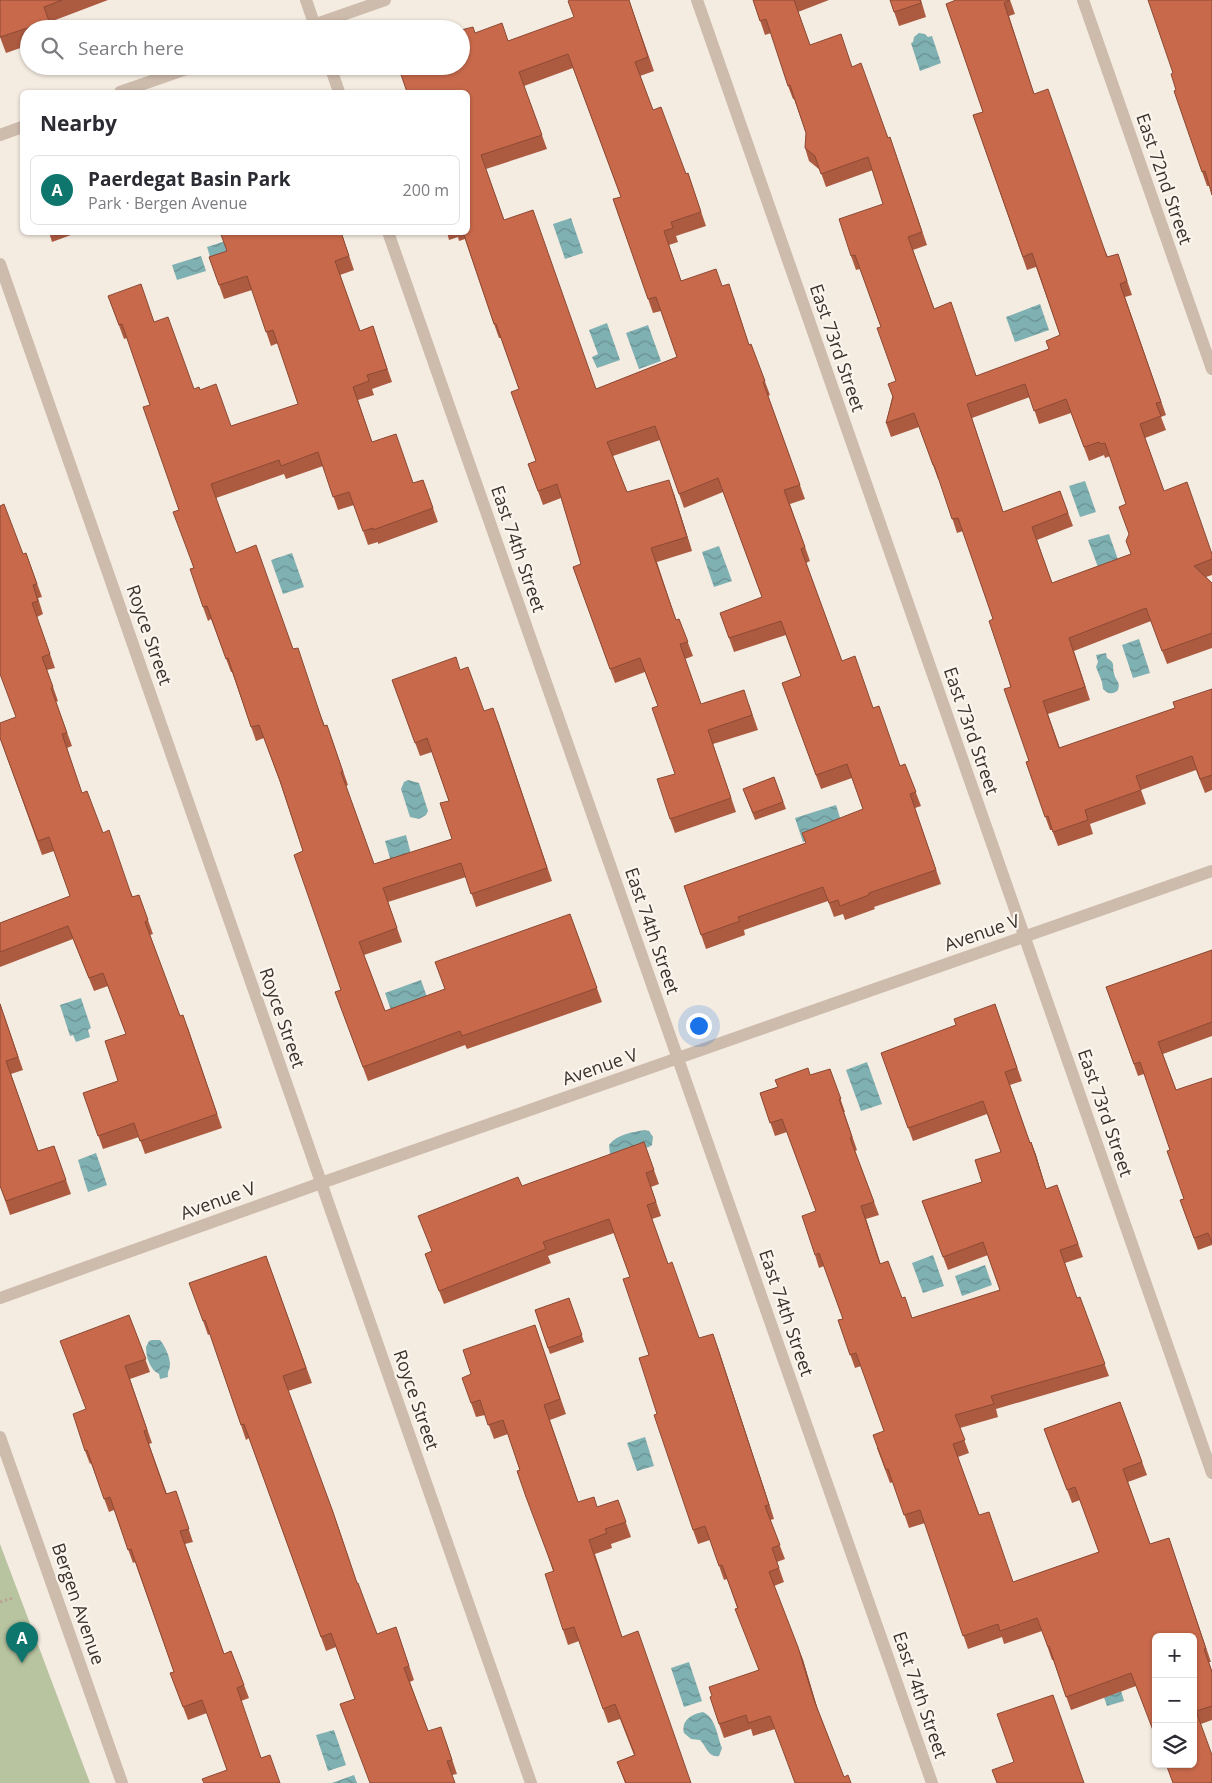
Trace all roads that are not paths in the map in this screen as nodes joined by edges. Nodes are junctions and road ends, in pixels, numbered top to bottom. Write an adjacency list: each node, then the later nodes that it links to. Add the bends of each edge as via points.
1 (306, 0): 5 (street)
2 (385, 0): 6 (street)
3 (697, 0): 17 (street, East 73rd Street)
4 (1083, 0): 15 (street, East 72nd Street)
5 (313, 20)
6 (334, 20)
7 (169, 75): 9 (street)
8 (333, 75): 10 (street)
9 (126, 90)
10 (338, 90)
11 (20, 128): 12 (street)
12 (0, 135)
13 (389, 235): 18 (street, East 74th Street)
14 (0, 264): 19 (street, Royce Street)
15 (1212, 369)
16 (1212, 871): 17 (street, Avenue V)
17 (1024, 937): 18 (street, Avenue V); 22 (street, East 73rd Street)
18 (678, 1058): 19 (street, Avenue V); 25 (street, East 74th Street)
19 (322, 1183): 20 (street, Avenue V); 24 (street, Royce Street)
20 (0, 1298)
21 (0, 1437): 23 (street, Bergen Avenue)
22 (1212, 1473)
23 (122, 1783)
24 (531, 1783)
25 (932, 1783)

